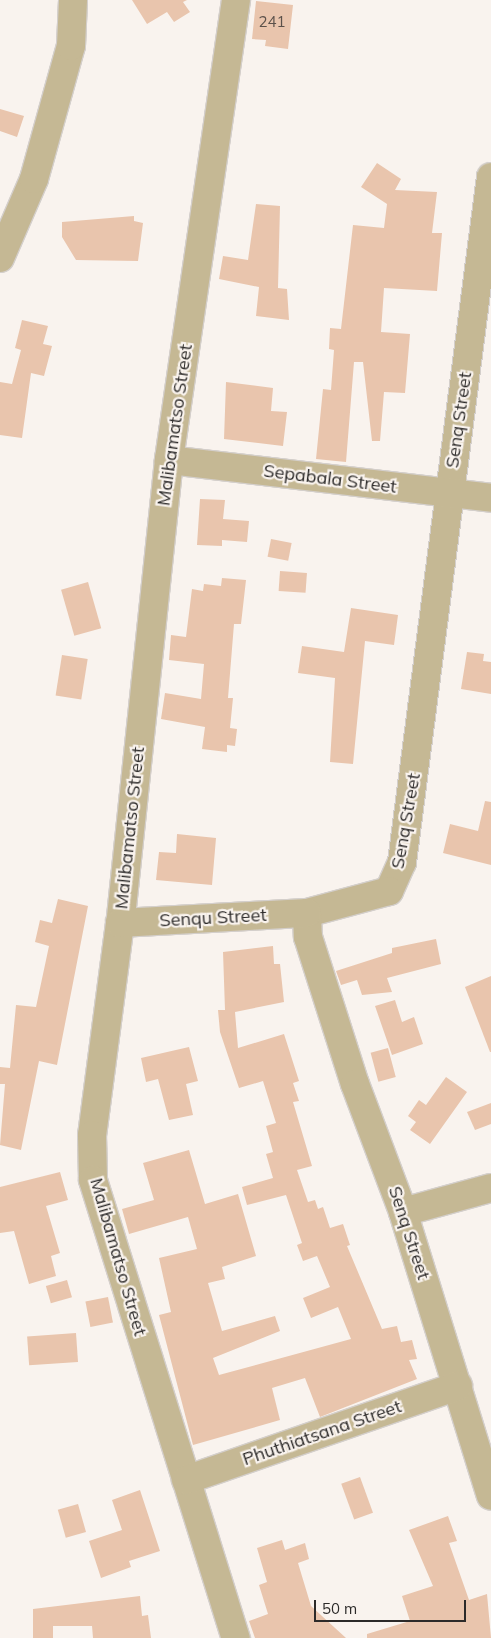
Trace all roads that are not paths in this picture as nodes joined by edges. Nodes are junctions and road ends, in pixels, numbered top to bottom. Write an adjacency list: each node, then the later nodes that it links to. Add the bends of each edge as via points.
1 (73, 0): 4 (street, via 71,46 37,170)
2 (236, 0): 5 (street, Malibamatso Street)
3 (491, 177): 6 (street, Senq Street)
4 (0, 258)
5 (169, 460): 6 (street, Sepabala Street); 9 (street, Malibamatso Street)
6 (449, 493): 7 (street, Sepabala Street); 8 (street, Senq Street, via 402,862 389,891)
7 (491, 498)
8 (307, 913): 9 (street, Senqu Street); 11 (street, Senq Street, via 308,937 352,1075)
9 (120, 923): 13 (street, Malibamatso Street, via 92,1135 93,1180)
10 (491, 1188): 11 (street)
11 (403, 1212): 12 (street, Senq Street)
12 (458, 1386): 13 (street, Phuthiatsana Street); 14 (street, Senq Street)
13 (186, 1480): 15 (street, Malibamatso Street)
14 (491, 1496)
15 (236, 1638)

